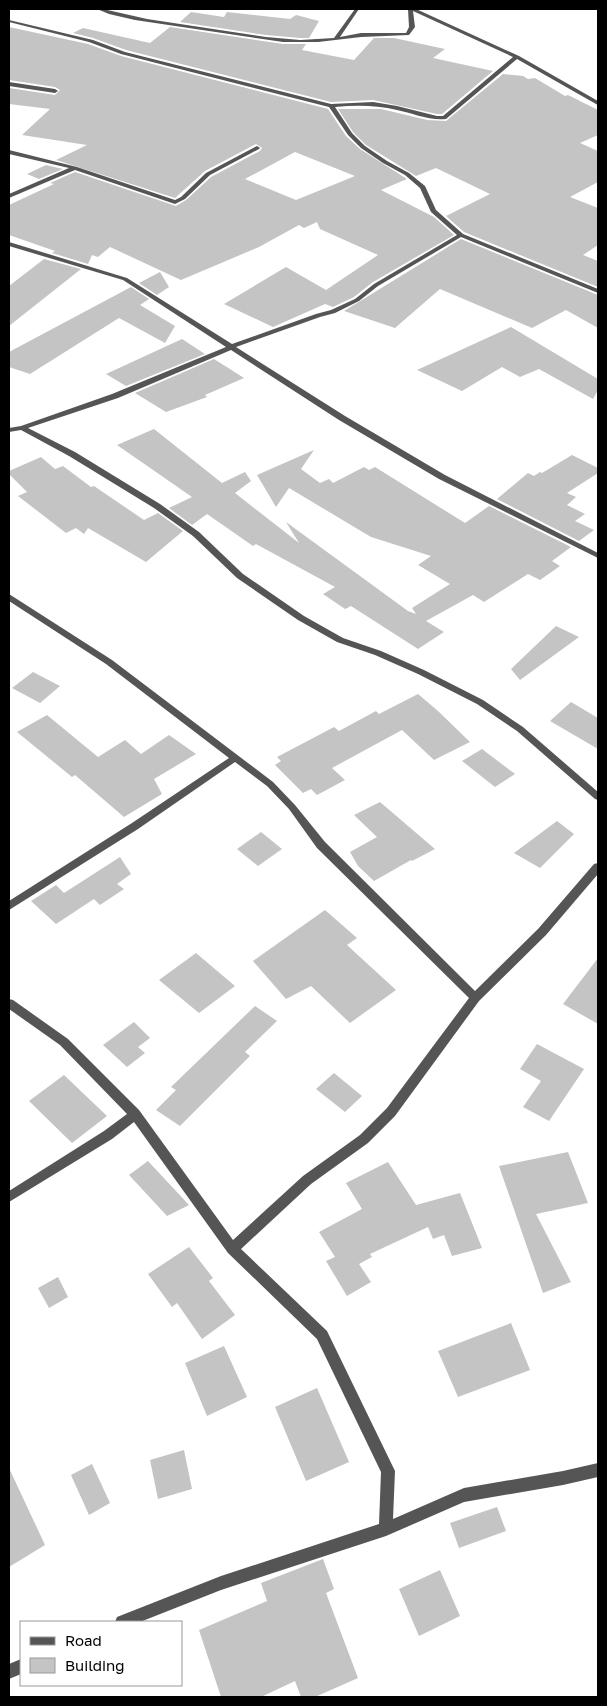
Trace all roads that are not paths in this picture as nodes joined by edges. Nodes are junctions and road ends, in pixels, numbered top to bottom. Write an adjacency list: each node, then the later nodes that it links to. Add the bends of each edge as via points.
1 (99, 9): 6 (street, via 139,19 292,42)
2 (357, 9): 6 (street)
3 (410, 9): 6 (street, via 412,20 407,34)
4 (414, 9): 7 (street)
5 (9, 21): 11 (street, via 92,41 123,54)
6 (336, 39)
7 (517, 57): 10 (street); 11 (street, via 444,118 375,103)
8 (9, 84): 9 (street)
9 (55, 91)
10 (598, 103)
11 (331, 106): 16 (street, via 362,147 423,187 433,211)
12 (257, 148): 14 (street, via 208,174 175,202)
13 (9, 152): 14 (street)
14 (75, 168): 15 (street)
15 (9, 196)
16 (461, 235): 18 (street); 19 (street, via 333,312)
17 (9, 244): 19 (street, via 125,279)
18 (598, 291)
19 (231, 347): 20 (street, via 115,396); 22 (street, via 442,477)
20 (22, 428): 21 (street); 25 (street, via 72,454 157,506 196,534 240,576 301,618 340,640 421,672 480,702 520,729)
21 (9, 430)
22 (598, 556)
23 (9, 597): 24 (street, via 109,662)
24 (235, 758): 27 (street); 28 (street, via 270,784 321,845)
25 (598, 797)
26 (598, 867): 28 (street, via 542,932)
27 (9, 906)
28 (475, 998): 32 (street, via 391,1112 364,1139 307,1180)
29 (9, 1002): 30 (street, via 64,1042)
30 (135, 1114): 31 (street, via 108,1135); 32 (street)
31 (9, 1197)
32 (232, 1249): 34 (street, via 322,1335 388,1471)
33 (598, 1470): 34 (street, via 464,1495)
34 (386, 1529): 35 (street, via 220,1583)
35 (125, 1621)

